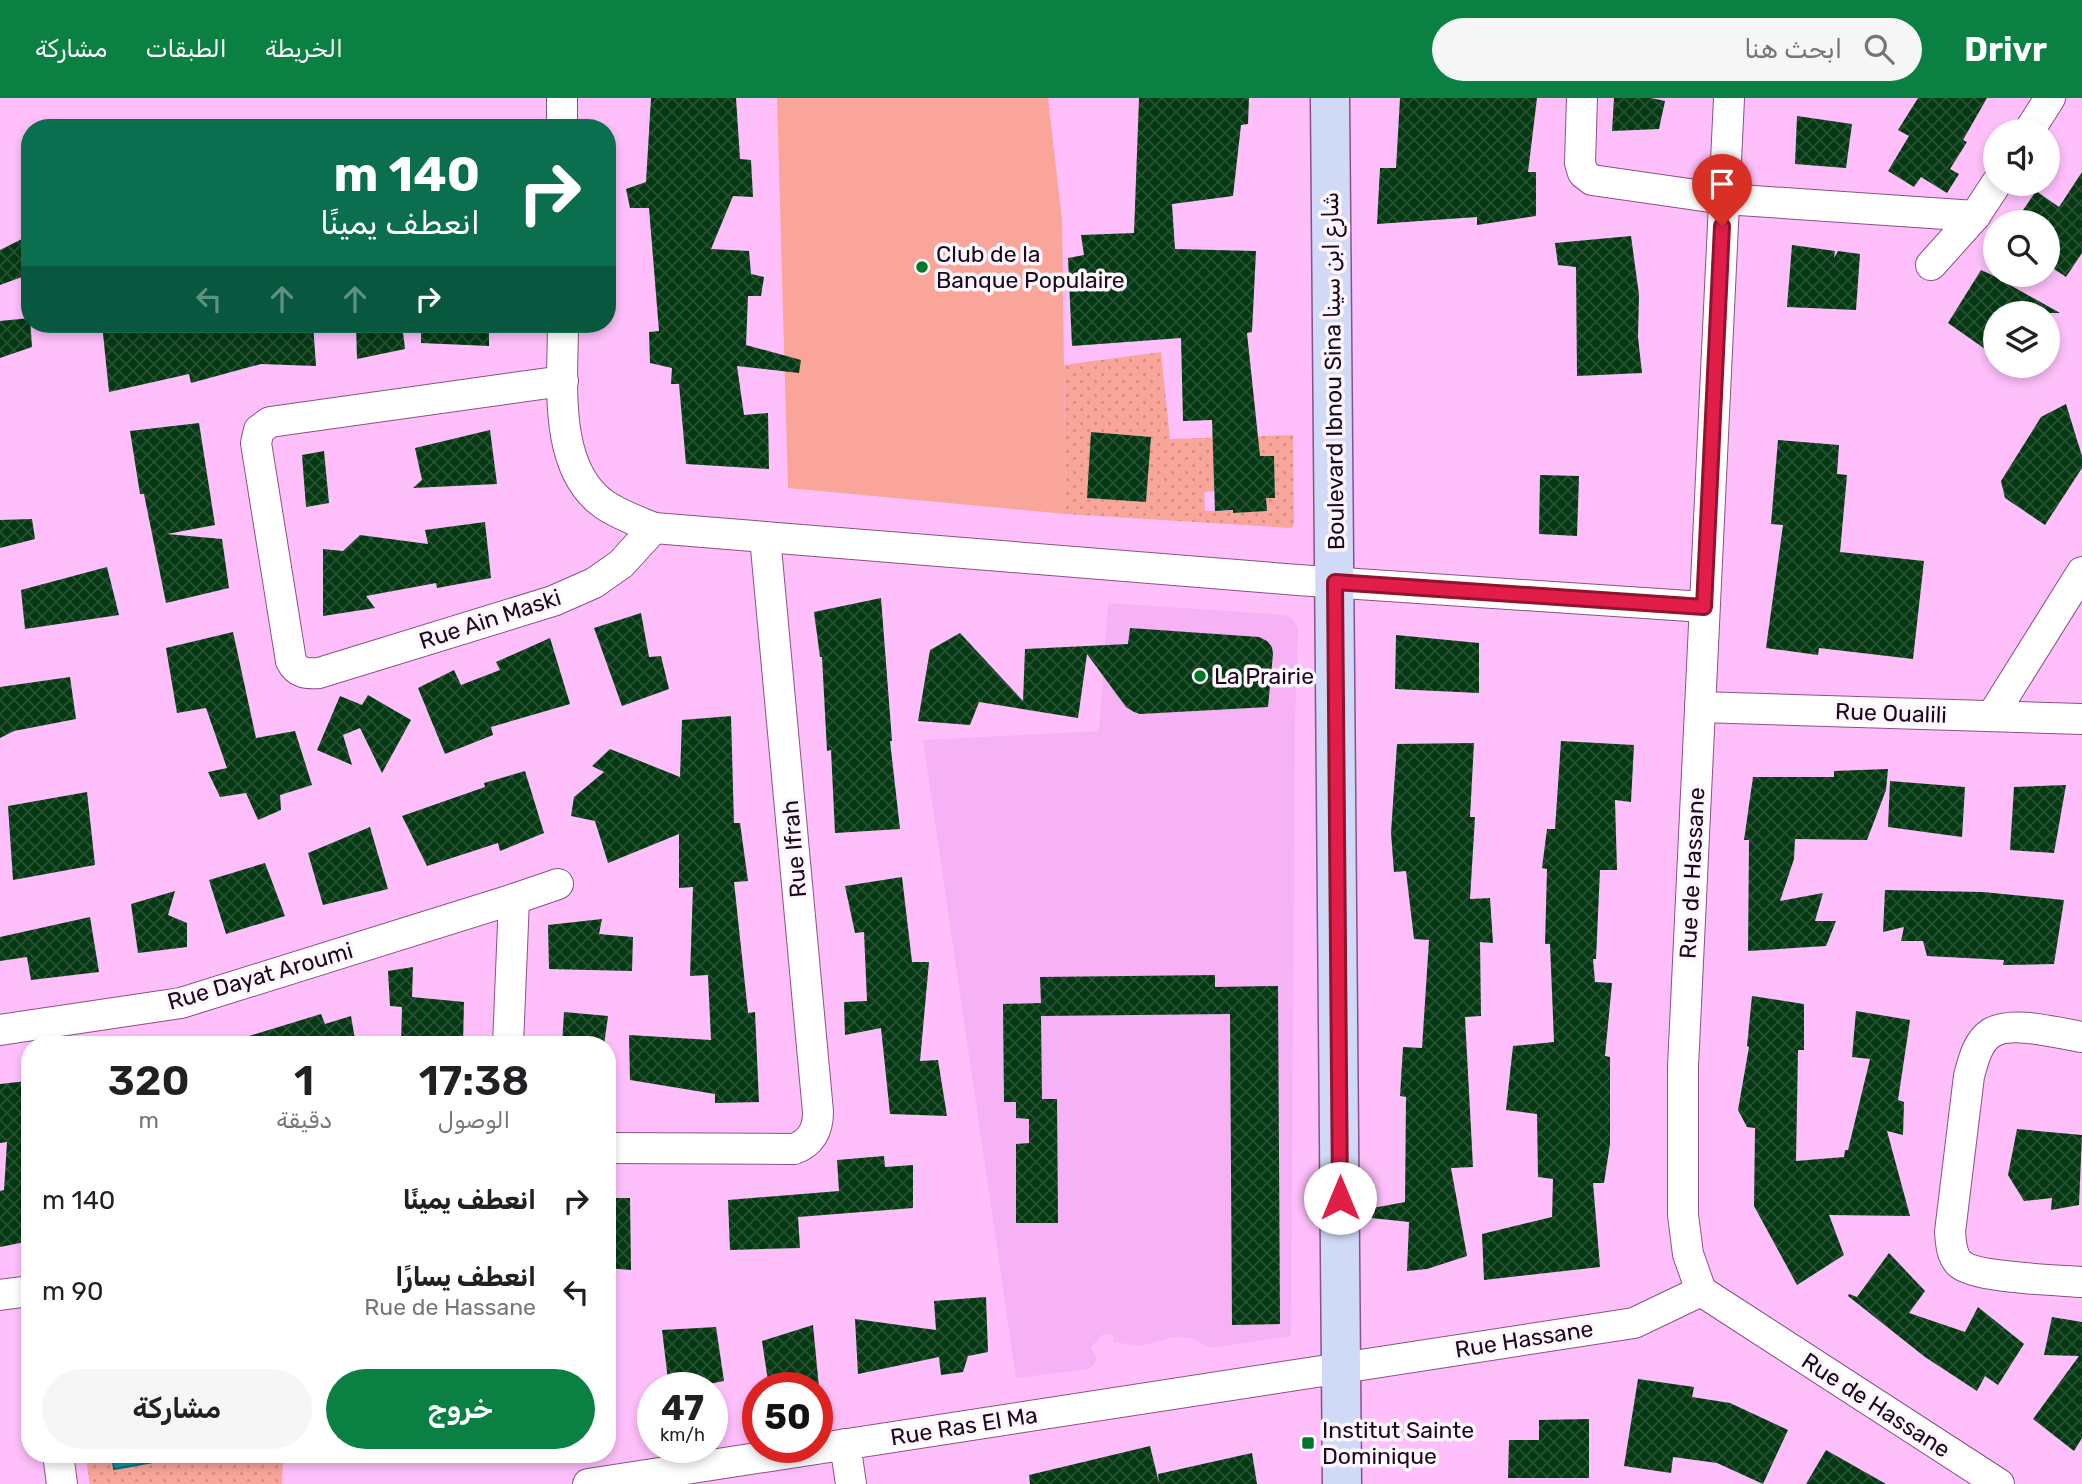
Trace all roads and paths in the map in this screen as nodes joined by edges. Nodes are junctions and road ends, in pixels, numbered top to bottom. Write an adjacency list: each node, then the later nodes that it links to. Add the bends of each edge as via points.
1 (562, 98): 6 (street)
2 (1330, 98): 17 (main road, Boulevard Ibnou Sina شارع ابن سينا)
3 (1582, 98): 9 (street, via 1580,163 1592,180)
4 (1729, 98): 9 (street, Rue de Hassane)
5 (2050, 98): 7 (street)
6 (562, 119)
7 (2037, 119)
8 (1988, 196): 10 (street)
9 (1724, 198): 10 (street); 18 (street, Rue de Hassane)
10 (1975, 216): 11 (street)
11 (1931, 265)
12 (563, 333): 13 (street)
13 (563, 381): 14 (street, via 565,437 586,488 603,504); 14 (street, Rue Ain Maski, via 270,422 259,430 256,443 295,668 307,674 553,601 594,583 621,564)
14 (654, 528): 15 (street)
15 (765, 537): 17 (street); 27 (street, Rue Ifrah, via 817,1129 794,1149)
16 (2082, 572): 20 (street)
17 (1335, 582): 18 (street); 32 (main road, Boulevard Ibnou Sina شارع ابن سينا)
18 (1704, 607): 19 (street, Rue de Hassane)
19 (1700, 707): 20 (street, Rue Oualili); 29 (street, Rue de Hassane, via 1682,1157 1688,1254)
20 (1992, 716): 21 (street, Rue Oualili)
21 (2082, 719)
22 (558, 884): 23 (street, Rue Dayat Aroumi)
23 (514, 899): 24 (street, Rue Dayat Aroumi, via 181,1003); 25 (street)
24 (0, 1030)
25 (508, 1036)
26 (2082, 1037): 28 (street, via 2014,1027 1990,1033 1976,1052 1950,1232 1951,1250 1959,1264 1976,1272)
27 (616, 1148)
28 (2082, 1282)
29 (1701, 1291): 32 (street, Rue Hassane, via 1634,1323); 39 (street, Rue de Hassane)
30 (21, 1292): 31 (street)
31 (0, 1295)
32 (1341, 1368): 33 (street, Rue Ras El Ma); 38 (main road, Boulevard Ibnou Sina شارع ابن سينا)
33 (845, 1444): 36 (street, Rue Ras El Ma); 37 (street)
34 (59, 1463): 35 (street)
35 (62, 1484)
36 (588, 1484)
37 (851, 1484)
38 (1342, 1484)
39 (1999, 1484)

